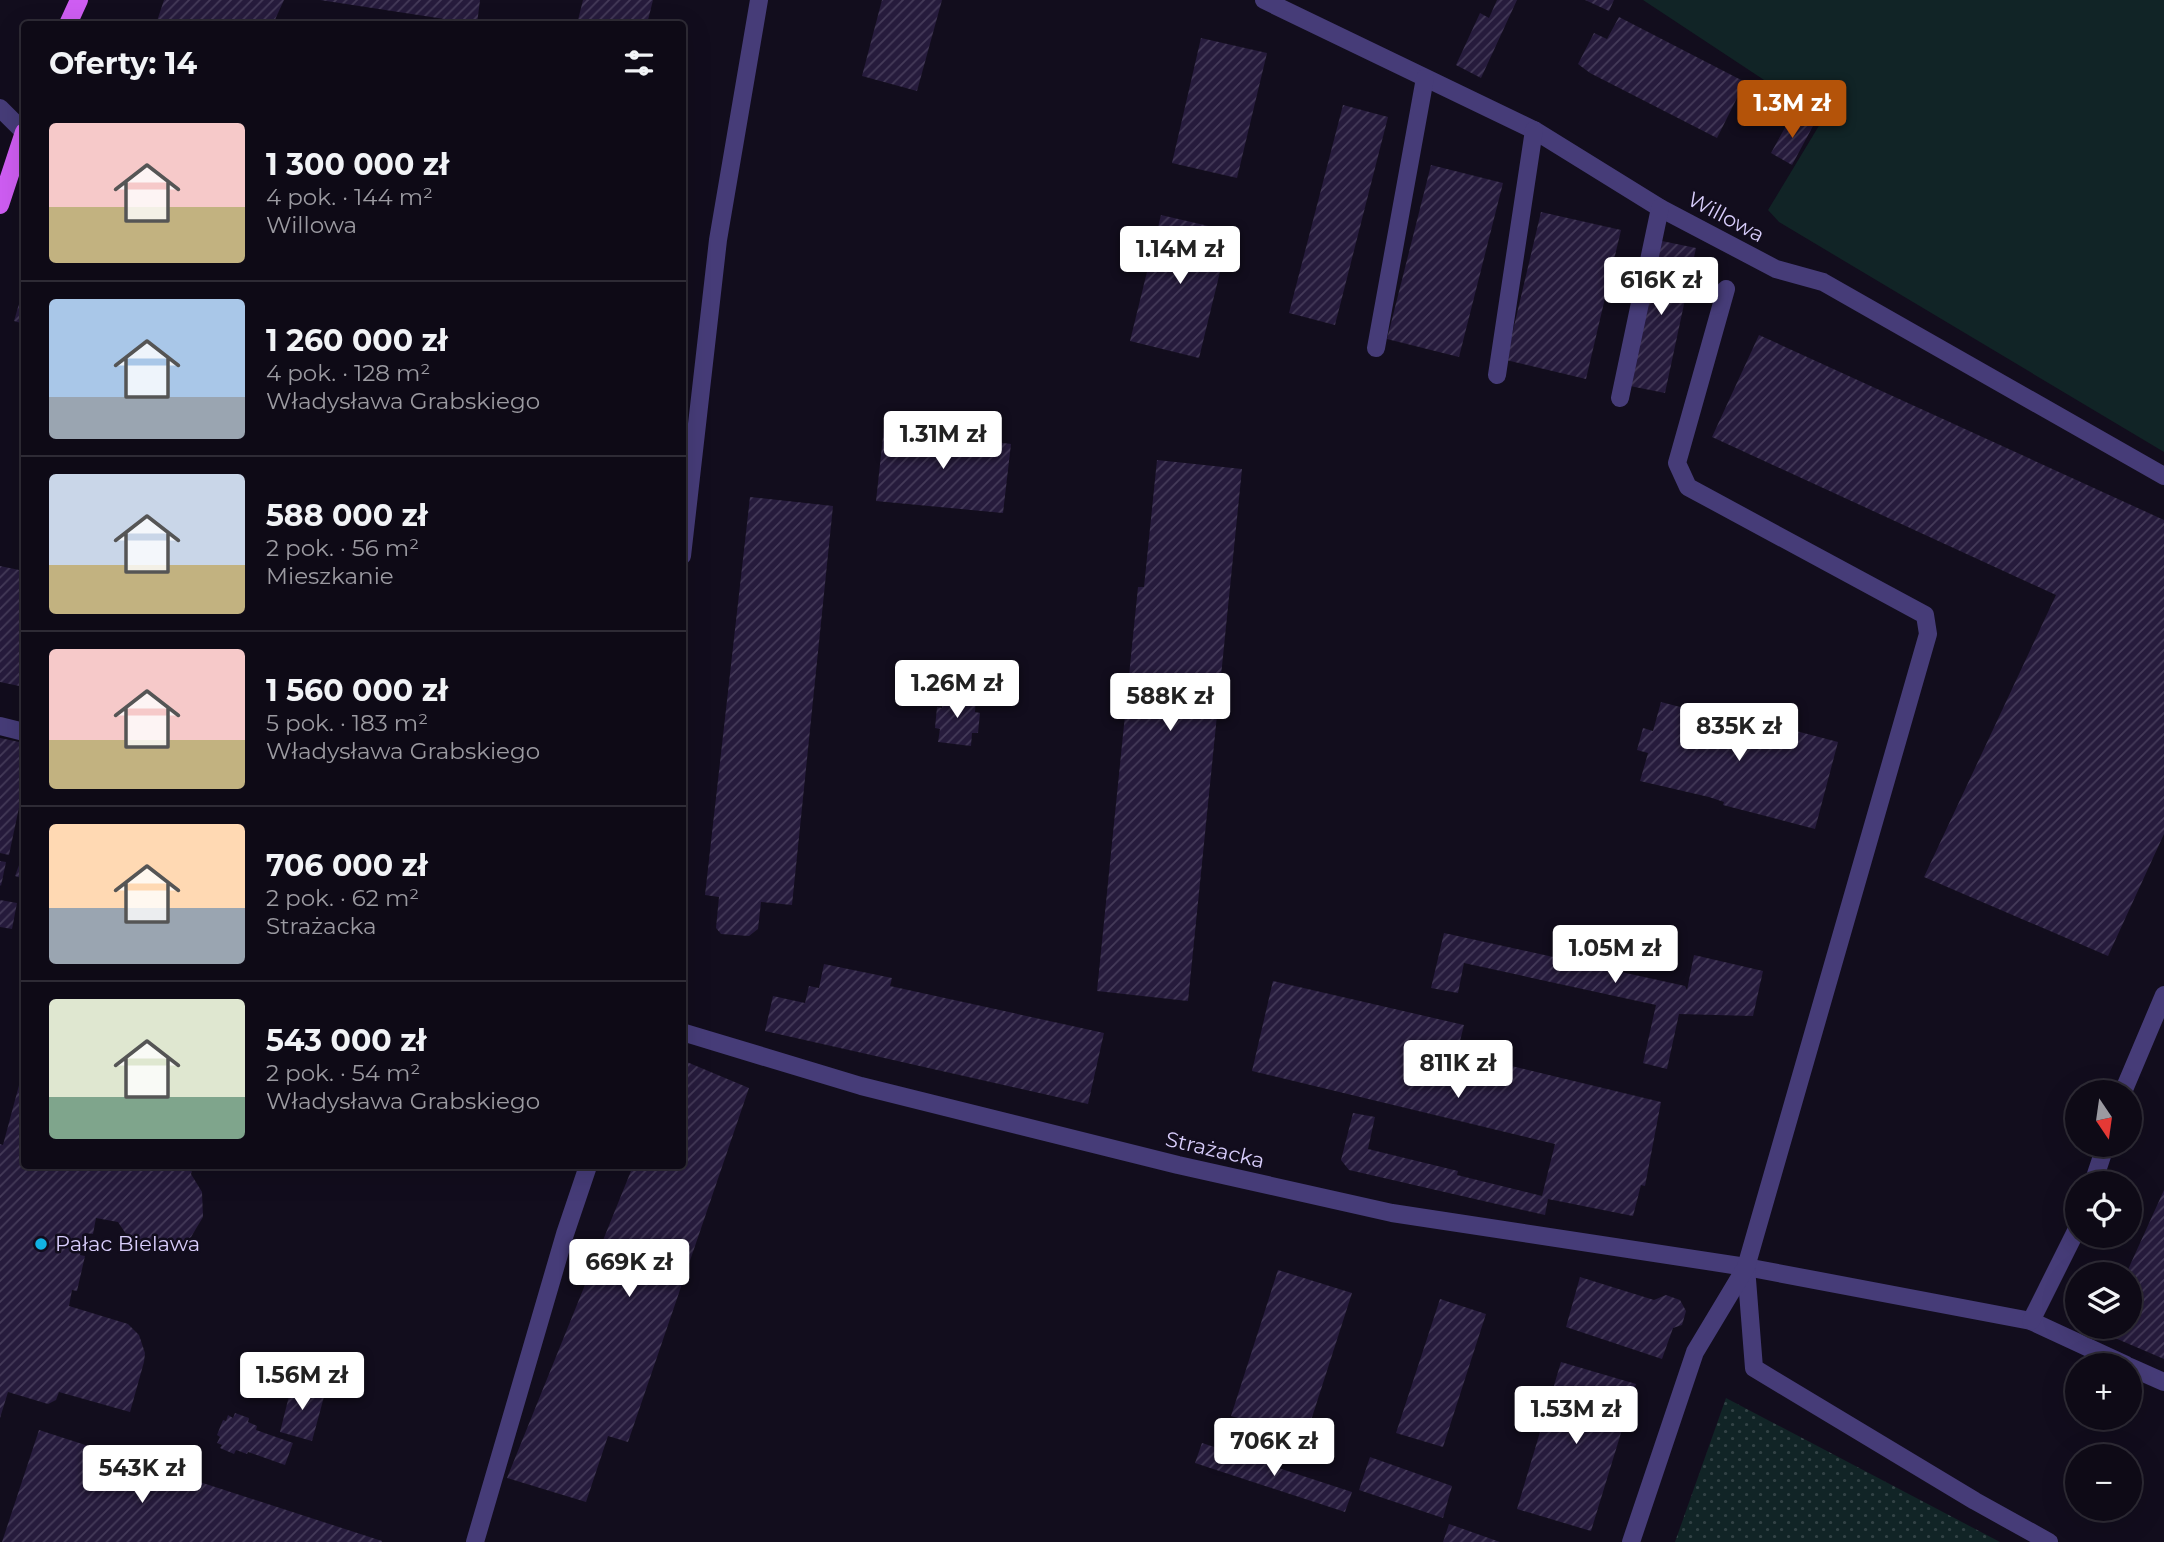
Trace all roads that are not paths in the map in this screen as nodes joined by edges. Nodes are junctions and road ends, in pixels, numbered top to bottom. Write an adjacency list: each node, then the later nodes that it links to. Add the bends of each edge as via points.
1 (79, 0): 4 (main road)
2 (759, 0): 17 (street, via 718,240)
3 (1264, 0): 5 (street, Willowa)
4 (69, 21)
5 (1425, 78): 8 (street, Willowa); 13 (street)
6 (0, 108): 7 (street)
7 (21, 129)
8 (1534, 130): 11 (street, Willowa); 14 (street)
9 (21, 141): 10 (main road)
10 (0, 205)
11 (1660, 208): 15 (street); 16 (street, Willowa, via 1776,270 1823,282)
12 (1726, 289): 25 (street, via 1677,463 1688,487 1925,615 1928,634)
13 (1376, 348)
14 (1497, 375)
15 (1620, 398)
16 (2164, 476)
17 (686, 521)
18 (0, 726): 19 (street)
19 (21, 731)
20 (2164, 995): 22 (street)
21 (686, 1033): 25 (street, Strażacka, via 861,1086 1392,1213)
22 (2128, 1080)
23 (587, 1169): 30 (street)
24 (2068, 1248): 26 (street)
25 (1746, 1267): 26 (street, Strażacka); 31 (street, via 1695,1352); 32 (street, via 1754,1368)
26 (2031, 1321): 27 (street, Strażacka)
27 (2100, 1353)
28 (2142, 1372): 29 (street, Strażacka)
29 (2164, 1382)
30 (475, 1542)
31 (1631, 1542)
32 (2049, 1542)

